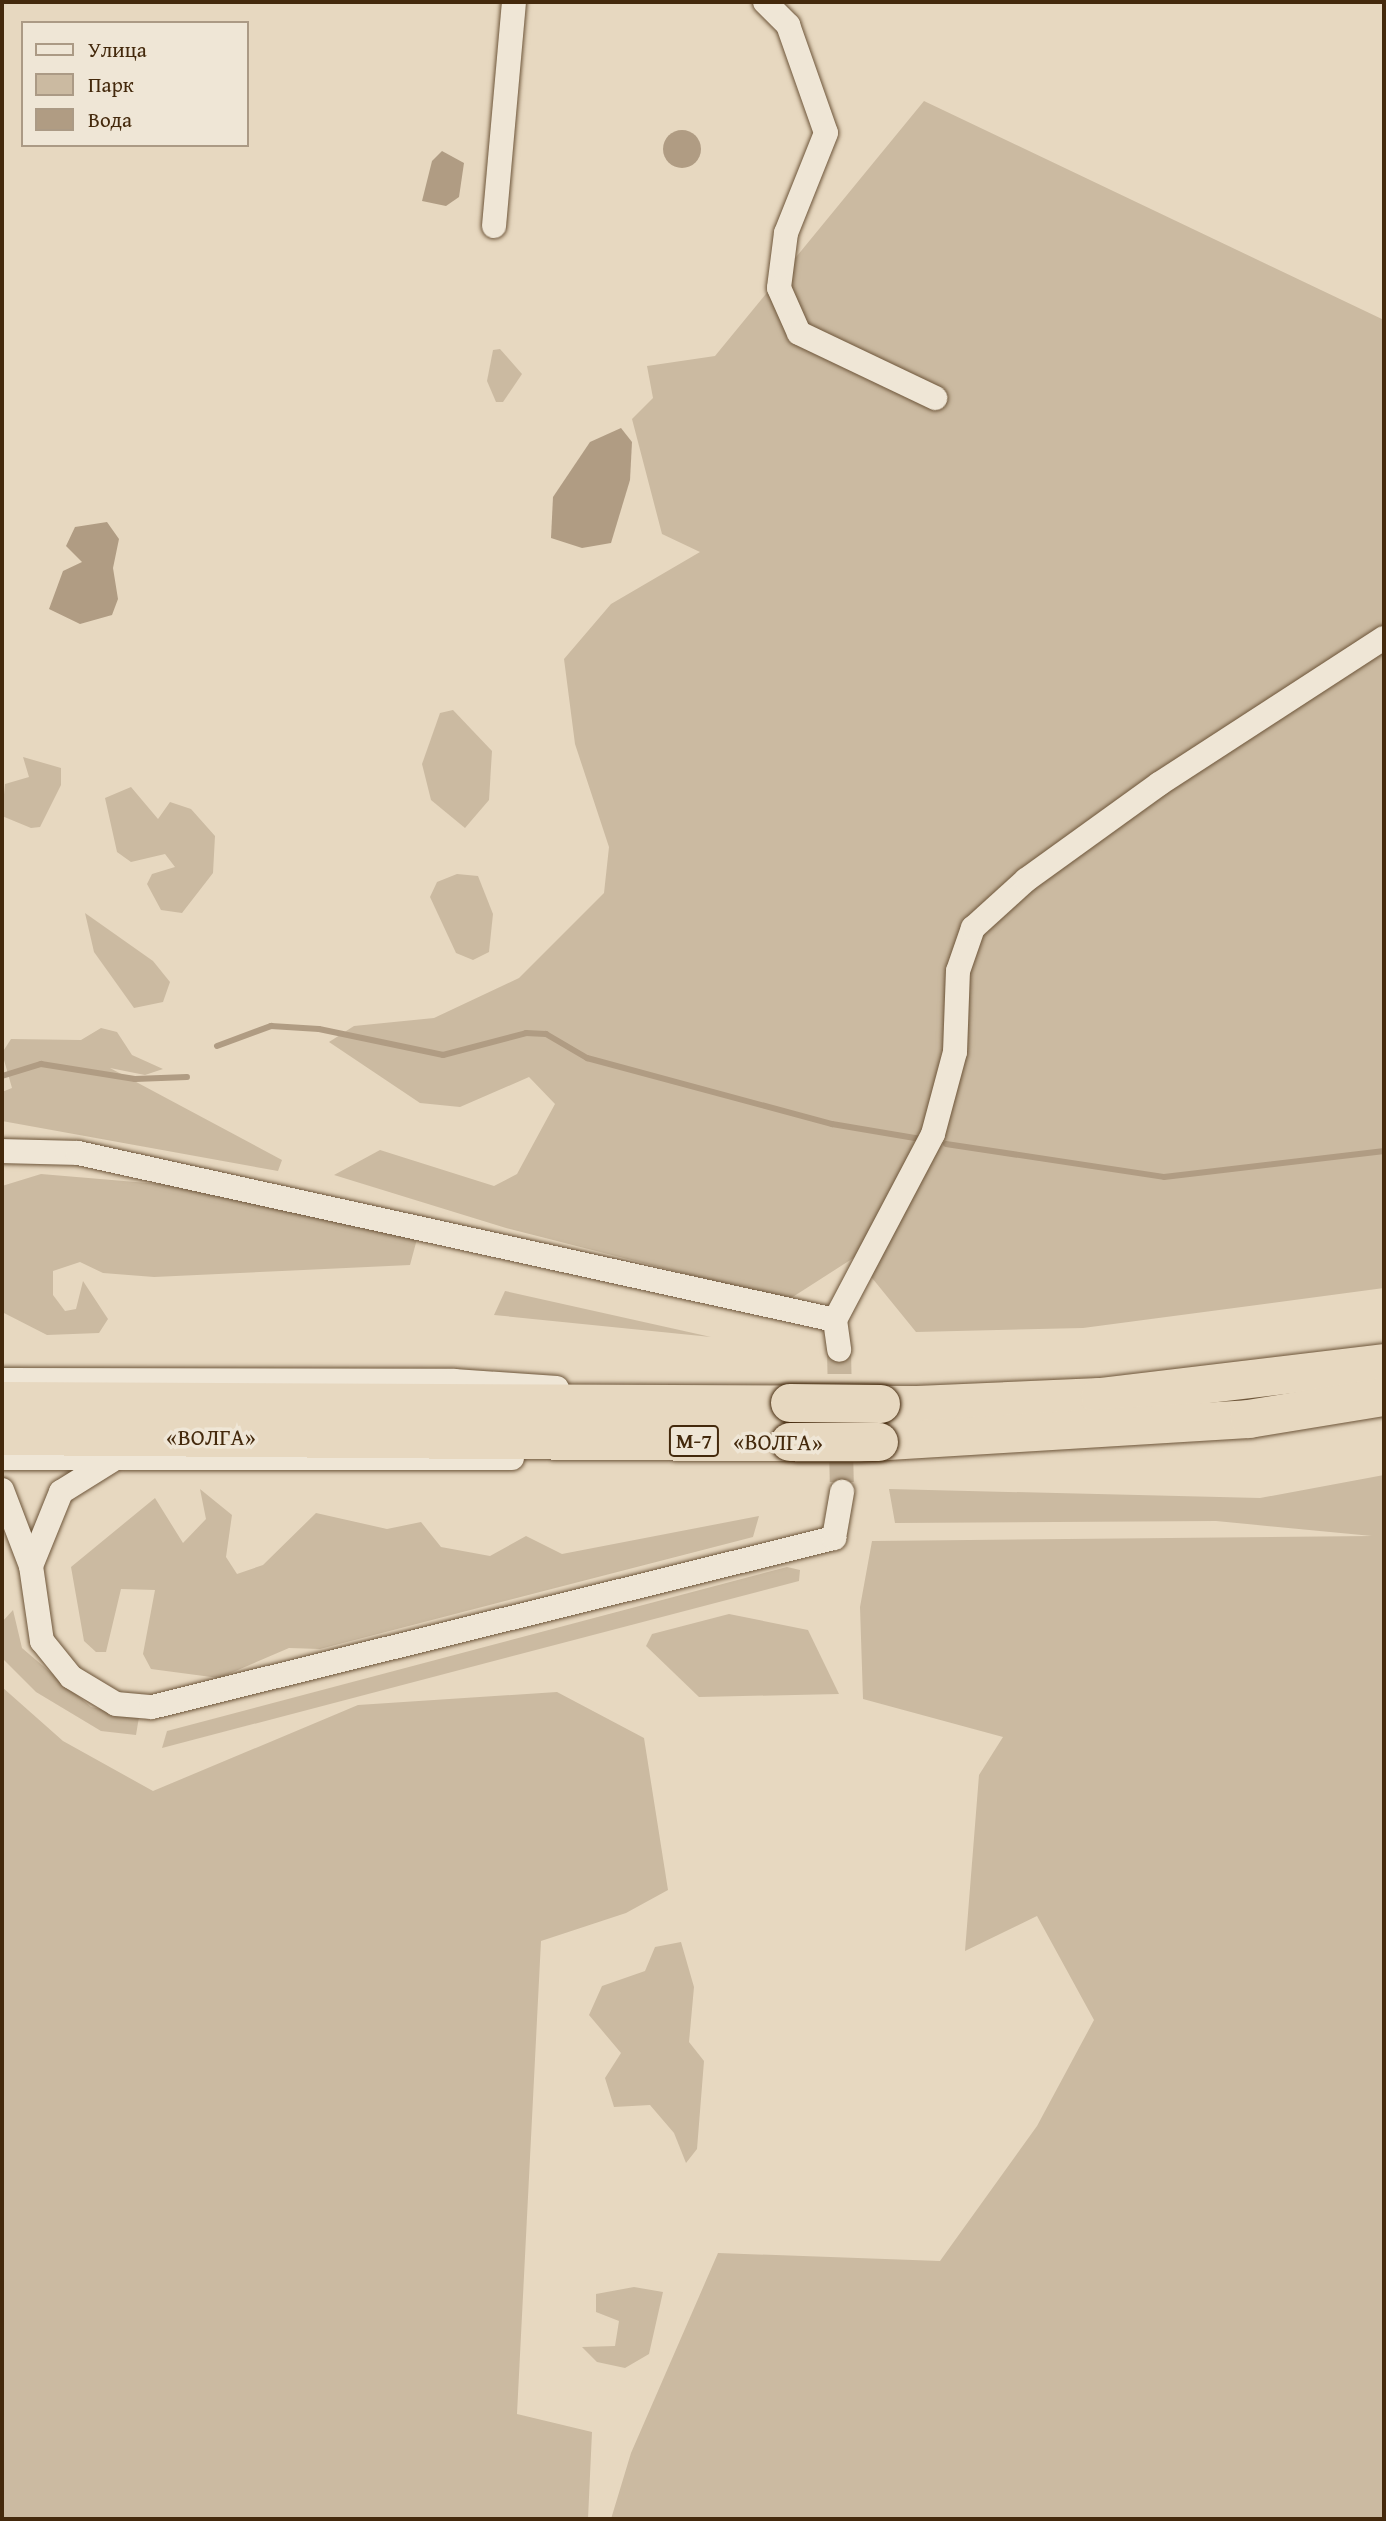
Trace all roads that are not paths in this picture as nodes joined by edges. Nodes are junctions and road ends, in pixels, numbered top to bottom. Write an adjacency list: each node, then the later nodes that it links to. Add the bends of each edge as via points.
1 (514, 2): 3 (street)
2 (765, 2): 4 (street, via 788,25 826,133 786,233 779,288 799,333)
3 (494, 226)
4 (935, 398)
5 (1384, 638): 7 (street, via 1159,783 1026,880 973,928 958,971 955,1052 933,1134)
6 (2, 1151): 7 (street, via 78,1153)
7 (835, 1320): 8 (street)
8 (839, 1350)
9 (1384, 1363): 10 (highway, «ВОЛГА» / М-7, via 1100,1397 917,1405)
10 (5, 1383)
11 (1384, 1396): 13 (highway, via 1236,1420)
12 (2, 1436): 13 (highway, «ВОЛГА» / М-7, bridge)
13 (869, 1443): 15 (street, via 756,1454)
14 (2, 1458): 15 (street)
15 (116, 1458): 18 (street, via 61,1492)
16 (2, 1490): 18 (street)
17 (842, 1492): 18 (street, via 834,1538 152,1707 116,1704 71,1676 42,1641)
18 (31, 1566)

